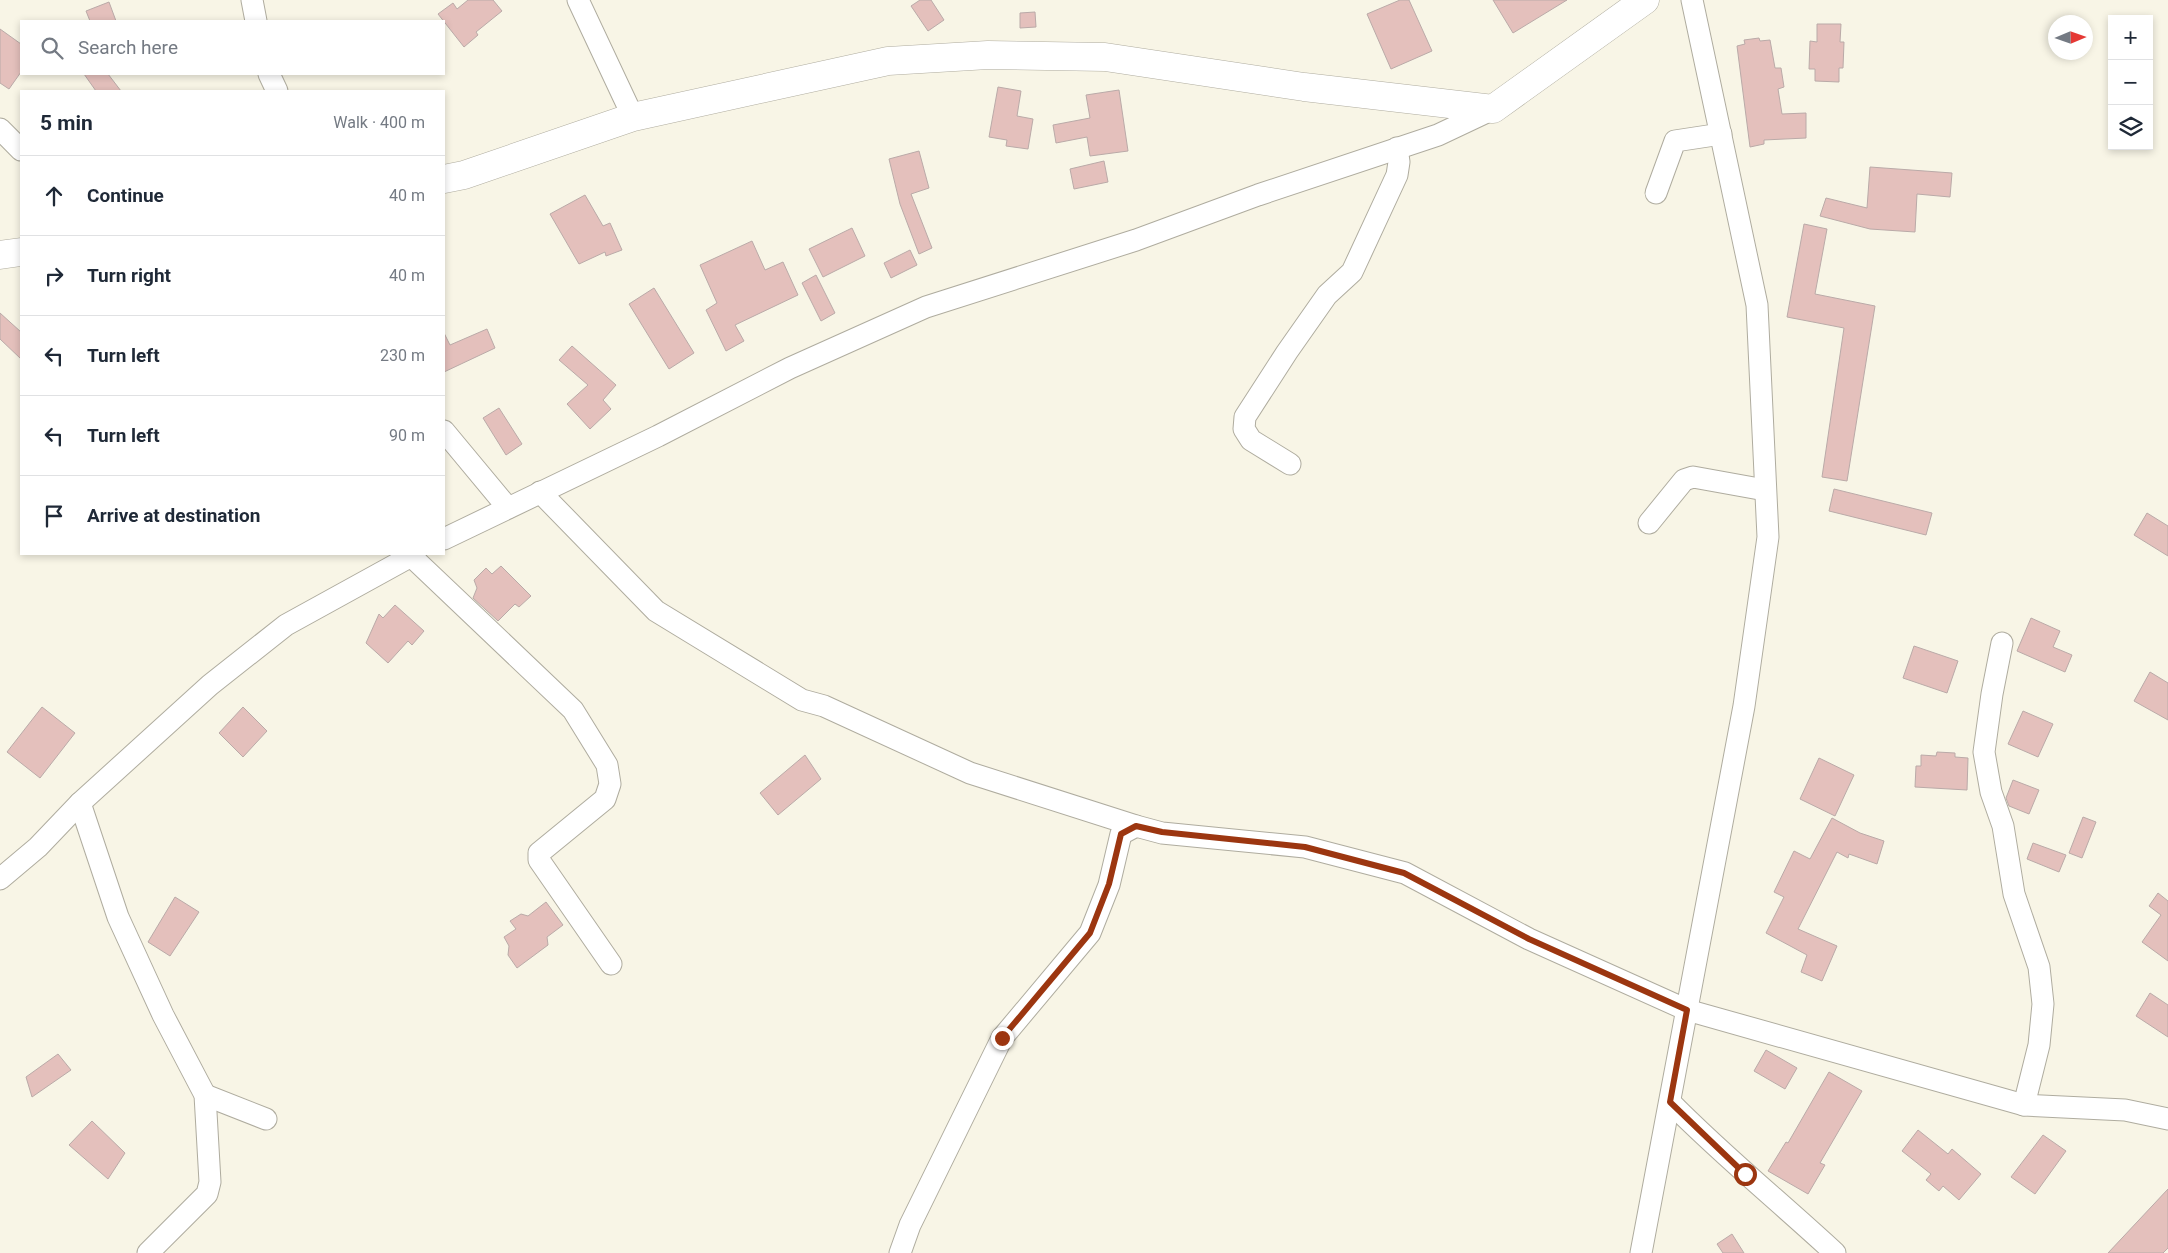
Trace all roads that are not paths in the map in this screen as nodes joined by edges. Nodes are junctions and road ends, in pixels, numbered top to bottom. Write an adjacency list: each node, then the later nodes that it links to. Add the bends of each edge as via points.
1 (252, 0): 5 (street)
2 (578, 0): 9 (street)
3 (1645, 0): 8 (street)
4 (1692, 0): 11 (street)
5 (256, 20)
6 (270, 75): 7 (street)
7 (277, 90)
8 (1493, 109): 9 (street, via 1304,87 1106,57 988,55 888,61); 12 (street, via 1438,135)
9 (633, 117): 14 (street)
10 (0, 129): 13 (street)
11 (1721, 134): 15 (street, via 1675,141); 20 (street, via 1757,304)
12 (1397, 148): 19 (street, via 1397,175 1352,272 1327,295 1245,417 1244,429 1251,440); 21 (street, via 1136,240 926,307 790,368)
13 (20, 149)
14 (445, 179)
15 (1656, 193)
16 (20, 252): 17 (street)
17 (0, 255)
18 (445, 432): 22 (street)
19 (1290, 464)
20 (1765, 490): 23 (street, via 1693,477 1684,480); 31 (street, via 1768,537 1744,706)
21 (540, 492): 22 (street); 28 (street, via 656,611 802,700 824,706 970,773)
22 (508, 508): 24 (street)
23 (1649, 523)
24 (445, 539)
25 (413, 555): 27 (street, via 286,625 210,685); 30 (street, via 573,710 607,765 610,784 605,799 539,852 539,860)
26 (2002, 643): 34 (street, via 1984,752 1991,792 2003,826 2014,894 2039,967 2043,1004 2040,1045)
27 (80, 803): 29 (street, via 38,847); 32 (street, via 118,916)
28 (1136, 826): 31 (street, via 1162,832 1305,847 1404,873 1529,939); 38 (street, via 1121,834 1109,884 1090,933 1002,1038 910,1225)
29 (0, 879)
30 (611, 964)
31 (1687, 1010): 33 (street); 34 (street)
32 (205, 1095): 35 (street); 37 (street, via 210,1182 207,1194)
33 (1670, 1102): 39 (street); 40 (street, via 1726,1157)
34 (2024, 1105): 36 (street, via 2126,1110)
35 (266, 1119)
36 (2168, 1119)
37 (148, 1253)
38 (900, 1253)
39 (1641, 1253)
40 (1835, 1253)

